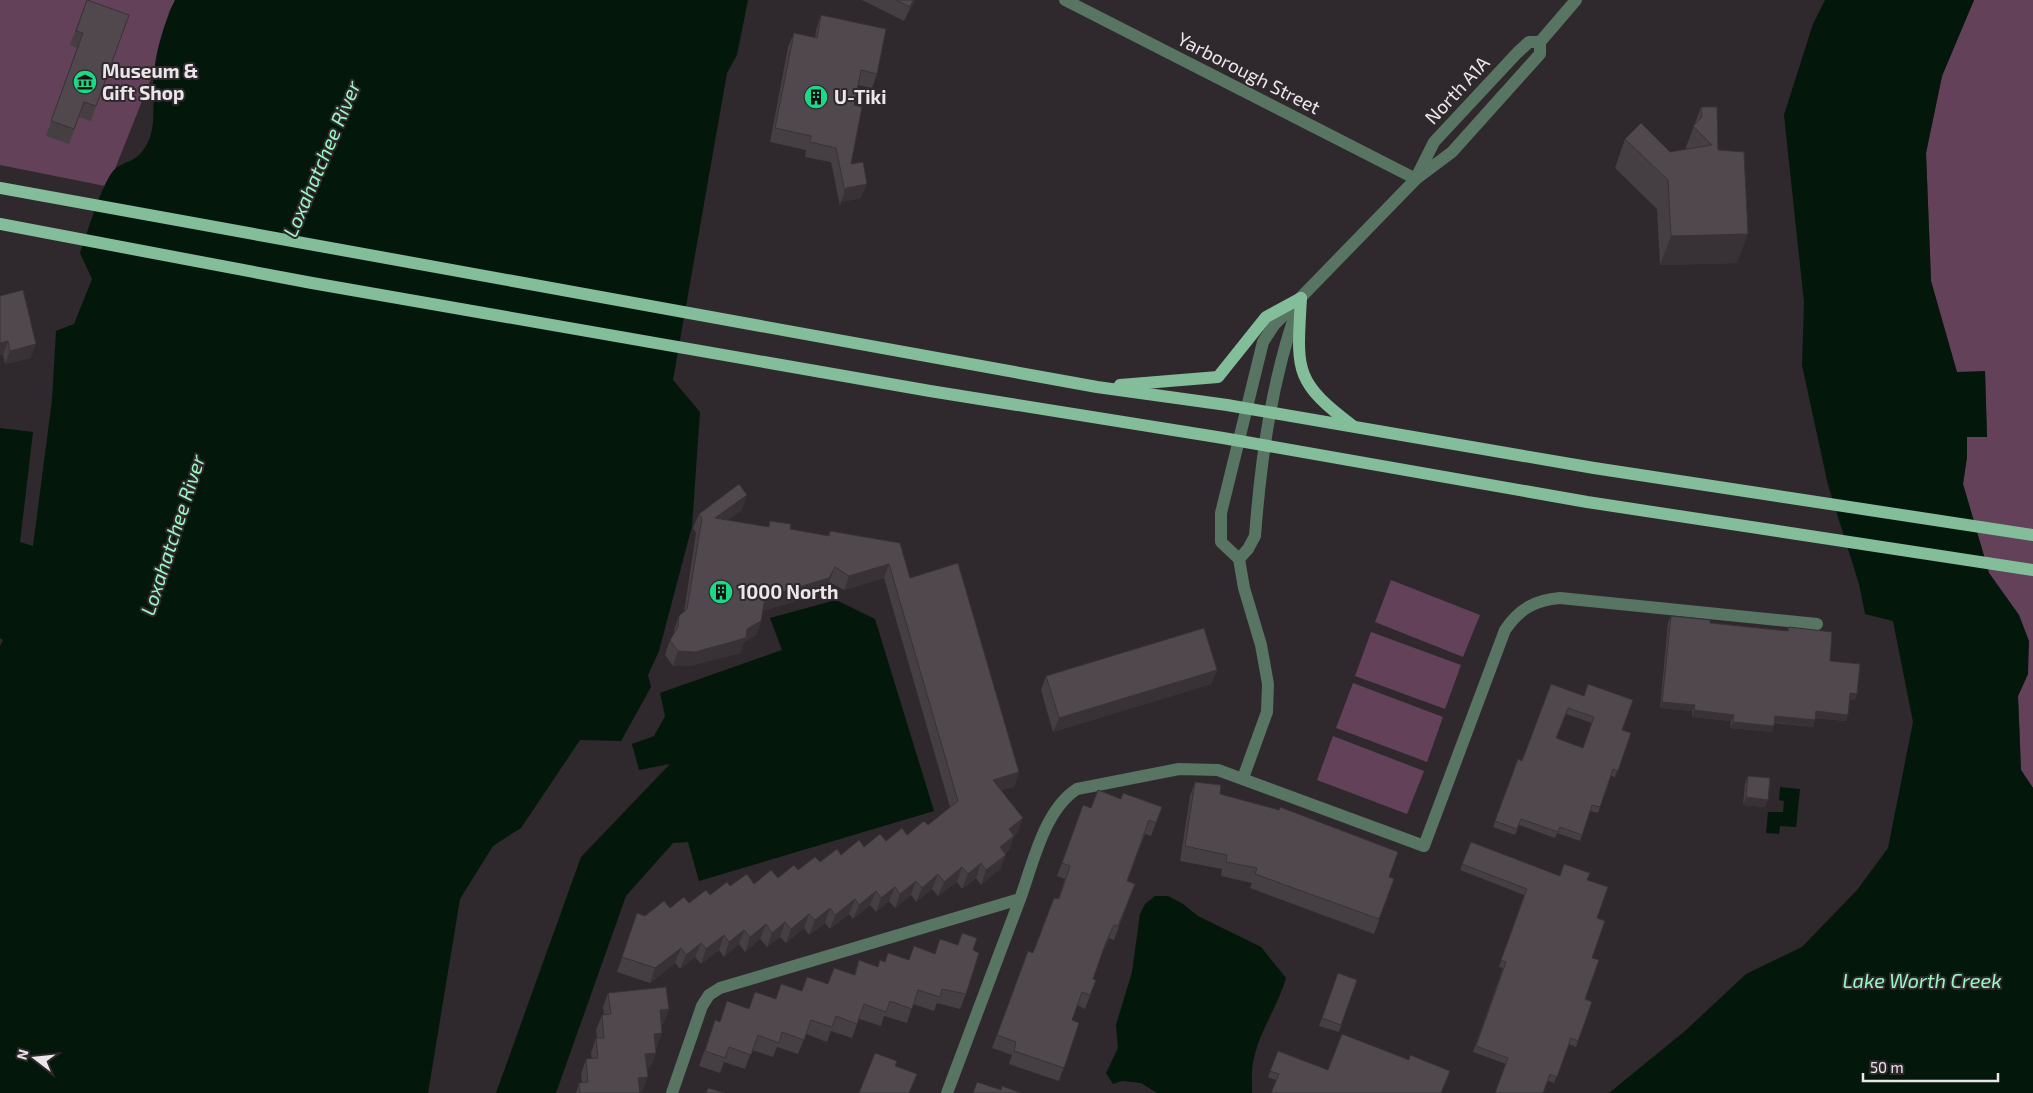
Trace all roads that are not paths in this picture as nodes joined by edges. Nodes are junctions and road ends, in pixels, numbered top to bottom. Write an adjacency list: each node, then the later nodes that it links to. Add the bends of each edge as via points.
1 (1065, 0): 4 (street, Yarborough Street)
2 (1576, 0): 3 (street, North A1A)
3 (1540, 42): 4 (street, North A1A, via 1540,54 1489,112 1452,152); 4 (street, North A1A, via 1529,42 1517,53 1434,142)
4 (1416, 179): 7 (street, North A1A)
5 (0, 188): 8 (main road)
6 (0, 224): 12 (main road, via 312,283 930,391)
7 (1301, 298): 8 (main road, via 1266,317 1218,377); 9 (street, North A1A, via 1274,325 1263,342); 10 (street, North A1A, via 1283,350); 11 (main road, via 1298,348 1303,375 1321,400)
8 (1097, 386): 9 (main road)
9 (1246, 409): 10 (main road); 12 (street, North A1A)
10 (1270, 413): 11 (main road); 13 (street, North A1A)
11 (1355, 427): 14 (main road, via 1807,502)
12 (1238, 441): 13 (main road); 15 (street, North A1A, via 1221,513 1221,542)
13 (1263, 446): 15 (street, North A1A, via 1255,536); 16 (main road, via 1577,501)
14 (2033, 535)
15 (1239, 559): 18 (street, via 1261,645 1268,698 1263,726)
16 (2033, 570)
17 (1817, 624): 18 (street, via 1560,598 1541,601 1522,610 1505,630 1424,846)
18 (1243, 778): 19 (street, via 1218,770 1192,767 1077,789 1067,796 1052,816)
19 (1020, 899): 20 (street, via 720,988 709,995 702,1006); 21 (street)
20 (672, 1093)
21 (947, 1093)

